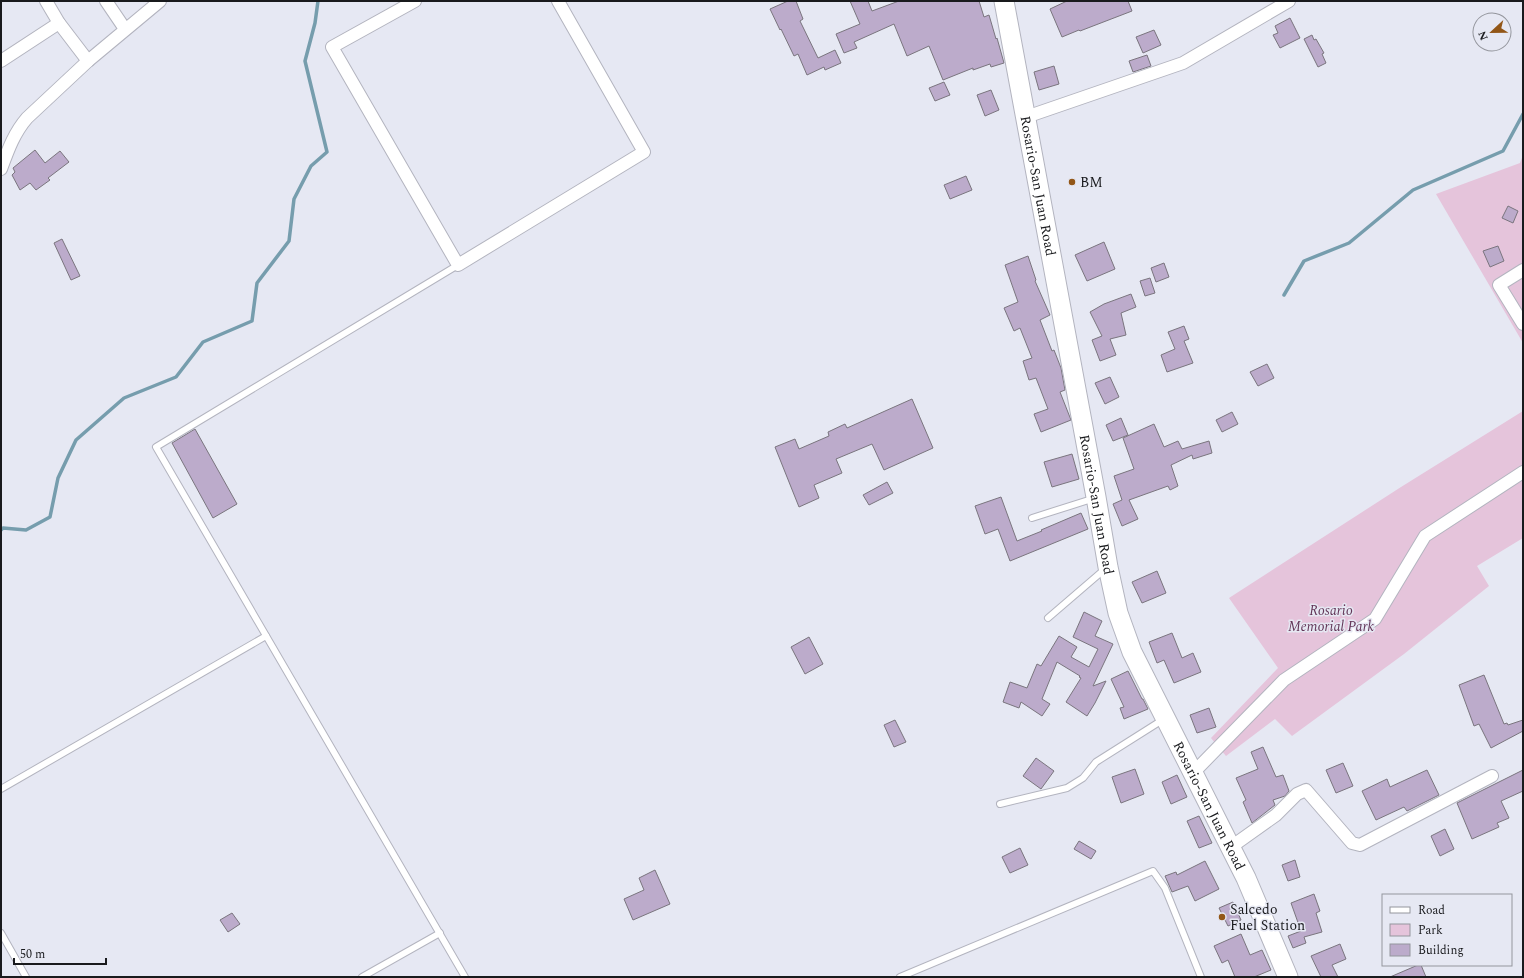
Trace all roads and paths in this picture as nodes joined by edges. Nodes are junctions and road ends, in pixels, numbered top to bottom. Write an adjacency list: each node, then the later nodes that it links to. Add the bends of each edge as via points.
1 (46, 1): 8 (street)
2 (106, 1): 9 (street)
3 (160, 1): 9 (street)
4 (415, 1): 14 (street, via 332,46)
5 (558, 1): 14 (street, via 644,152)
6 (1004, 1): 12 (main road, Rosario-San Juan Road)
7 (1289, 1): 12 (street, via 1183,63)
8 (59, 23): 10 (street); 11 (street)
9 (125, 29): 11 (street)
10 (1, 61)
11 (88, 61): 13 (street, via 18,127)
12 (1026, 118): 18 (main road, Rosario-San Juan Road)
13 (1, 169)
14 (458, 265): 22 (lane, via 156,447)
15 (1523, 270): 16 (street, via 1500,285)
16 (1523, 324)
17 (1523, 472): 24 (street, via 1425,536 1375,618 1284,680)
18 (1096, 497): 19 (lane); 20 (main road, Rosario-San Juan Road)
19 (1032, 518)
20 (1108, 567): 21 (lane); 23 (main road, Rosario-San Juan Road, via 1118,613 1132,652)
21 (1048, 618)
22 (266, 636): 26 (lane); 30 (lane)
23 (1166, 718): 24 (main road, Rosario-San Juan Road); 27 (lane, via 1096,762 1083,778 1067,788)
24 (1194, 772): 28 (main road, Rosario-San Juan Road)
25 (1492, 776): 28 (street, via 1360,845 1352,843 1306,790 1297,794 1276,815)
26 (1, 789)
27 (1000, 804)
28 (1231, 847): 36 (main road, Rosario-San Juan Road)
29 (1, 933): 31 (lane)
30 (440, 933): 32 (lane); 33 (lane)
31 (26, 977)
32 (362, 977)
33 (465, 977)
34 (900, 977): 35 (lane, via 1153,871 1165,888)
35 (1201, 977)
36 (1288, 977)

